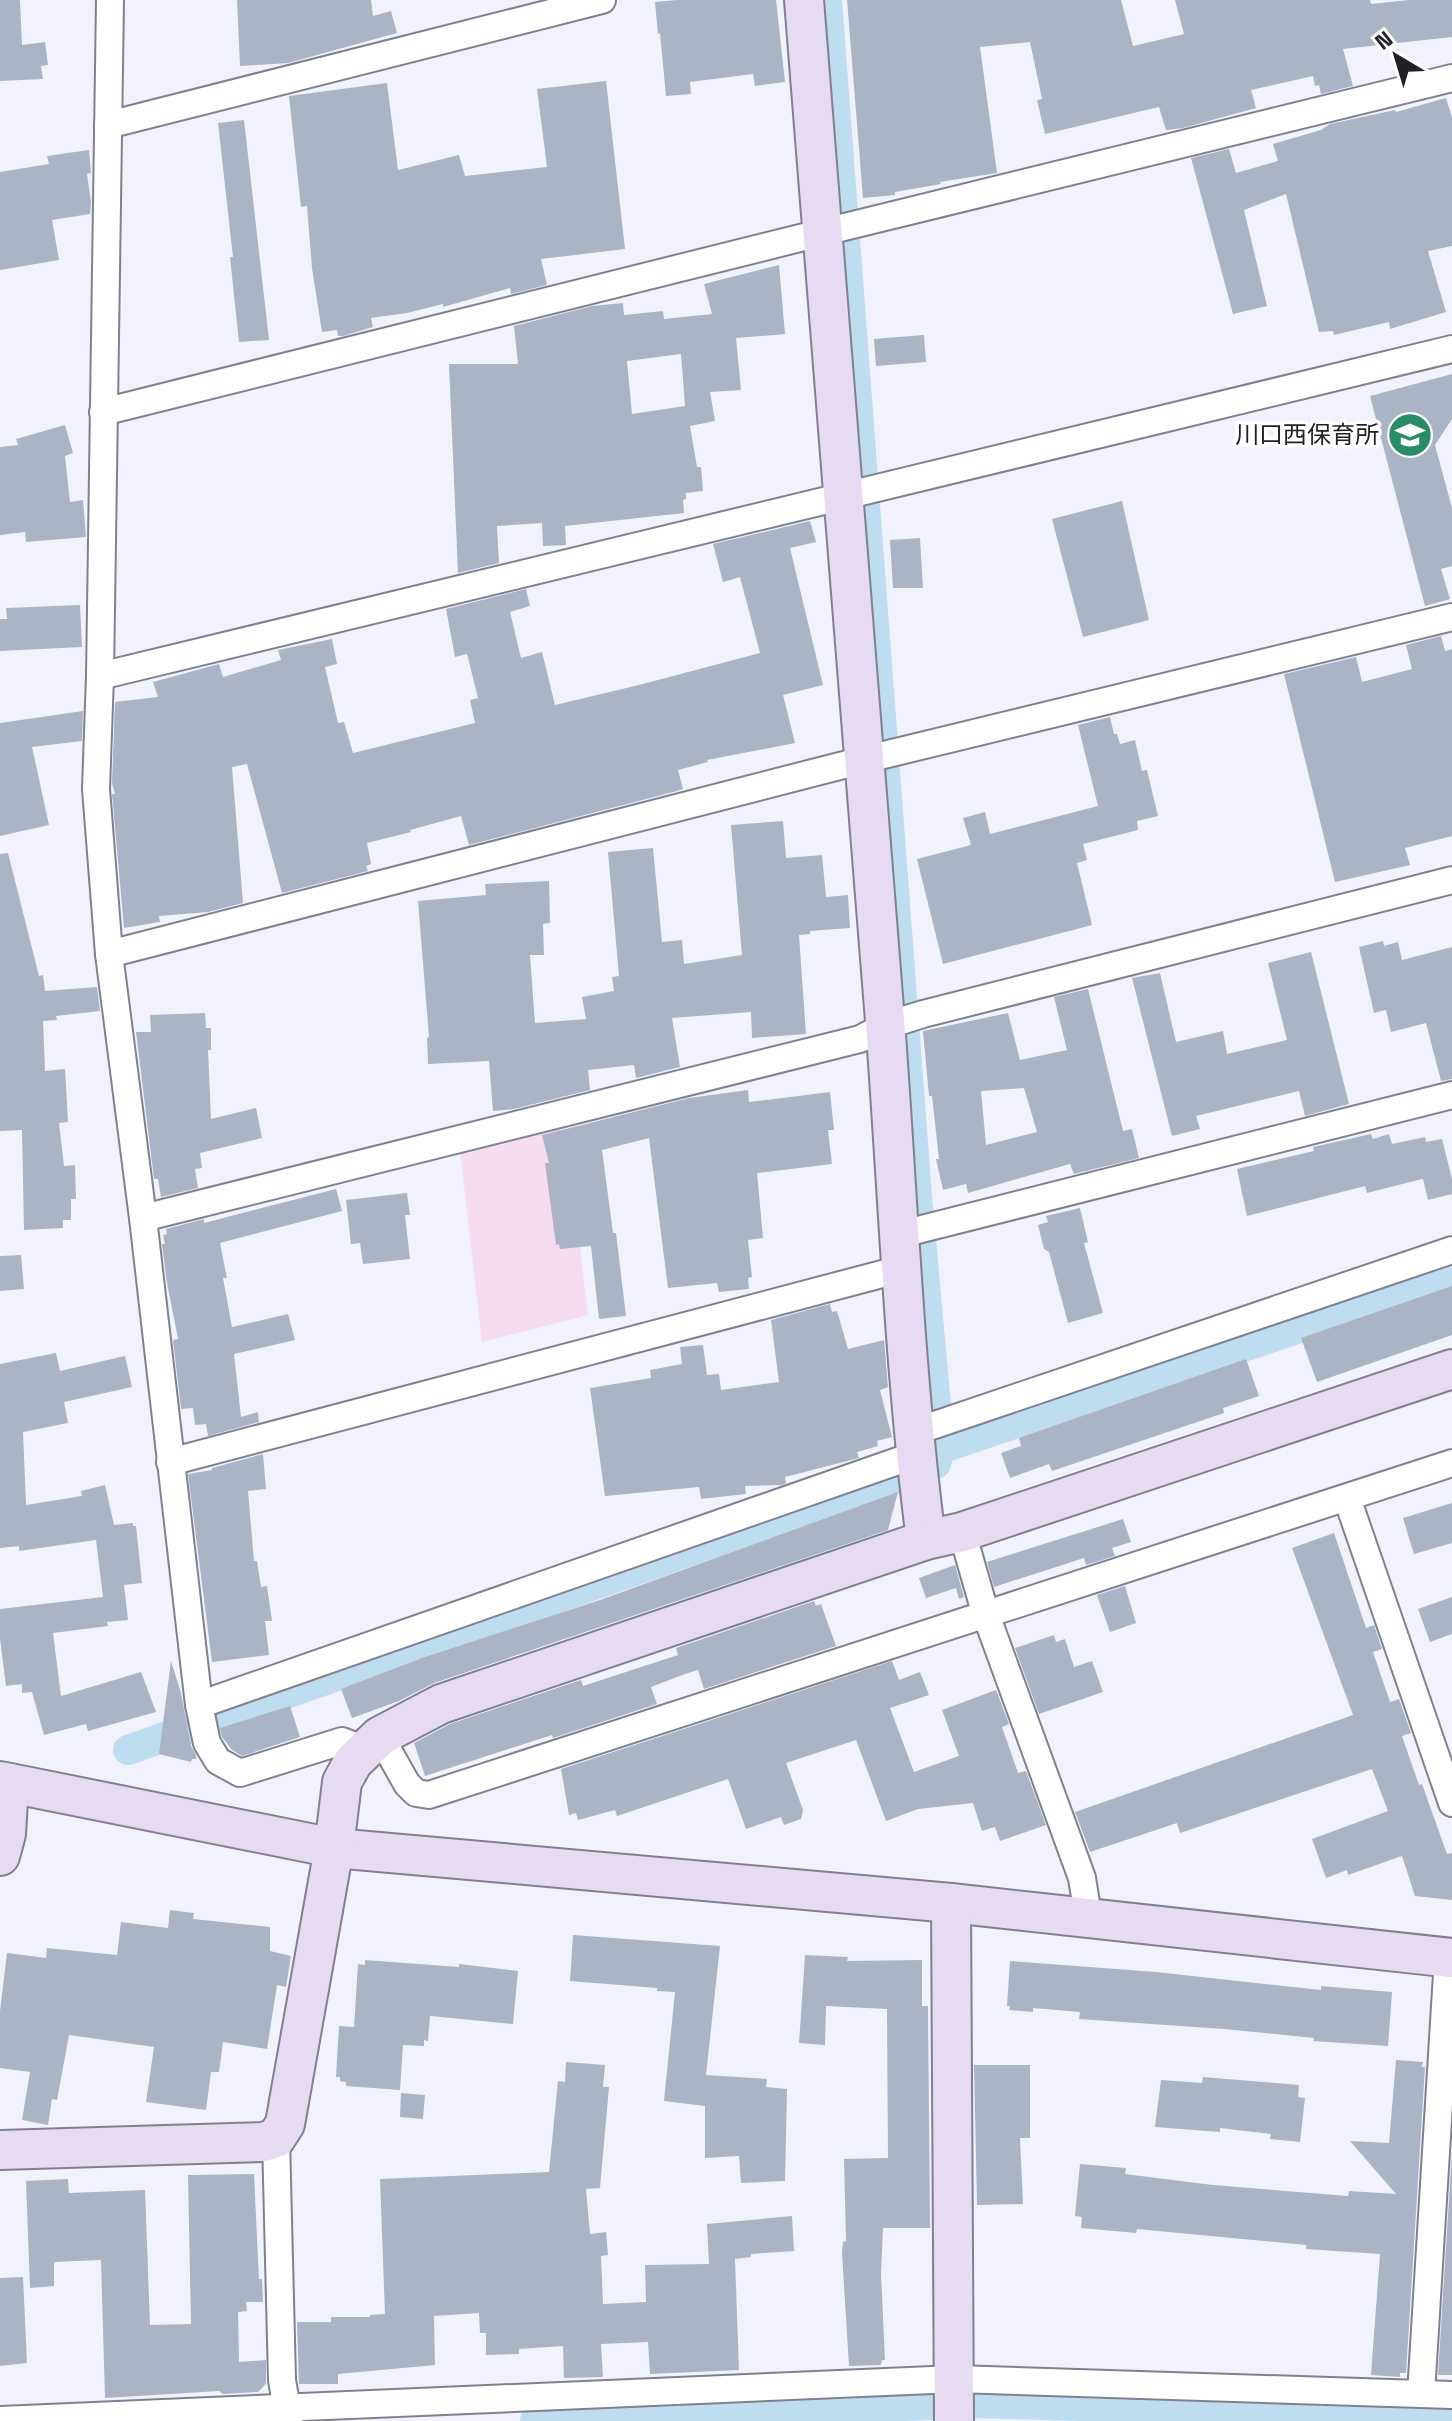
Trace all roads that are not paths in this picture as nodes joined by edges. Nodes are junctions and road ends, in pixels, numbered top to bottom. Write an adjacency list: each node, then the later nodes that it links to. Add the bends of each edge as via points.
1 (110, 0): 5 (street)
2 (602, 0): 5 (street)
3 (804, 0): 6 (street)
4 (1452, 78): 6 (street)
5 (108, 125): 8 (street)
6 (820, 233): 8 (street); 9 (street)
7 (1452, 349): 9 (street)
8 (103, 412): 11 (street)
9 (843, 498): 11 (street); 12 (street)
10 (1452, 617): 12 (street)
11 (100, 676): 14 (street, via 96,789)
12 (863, 760): 14 (street); 15 (street)
13 (1452, 880): 15 (street)
14 (109, 954): 17 (street)
15 (885, 1026): 17 (street, via 860,1039); 19 (street)
16 (1452, 1095): 19 (street)
17 (143, 1218): 22 (street)
18 (1452, 1250): 21 (street)
19 (899, 1252): 21 (street); 22 (street)
20 (1452, 1369): 25 (street)
21 (915, 1444): 25 (street); 27 (street)
22 (170, 1462): 27 (street)
23 (1452, 1463): 24 (street)
24 (1347, 1498): 26 (street); 30 (street)
25 (944, 1536): 26 (street); 28 (street, via 441,1704)
26 (985, 1612): 28 (street, via 429,1795 416,1793); 34 (street, via 1082,1878)
27 (199, 1705): 28 (street, via 207,1743 218,1761 240,1773 342,1741)
28 (372, 1743): 31 (street, via 342,1782)
29 (4, 1782): 31 (street); 32 (street, via 6,1834)
30 (1452, 1803)
31 (334, 1848): 33 (street); 36 (street, via 285,2124)
32 (0, 1856)
33 (951, 1903): 34 (street); 40 (street)
34 (1088, 1916): 35 (street)
35 (1450, 1958): 38 (street)
36 (276, 2138): 37 (street); 41 (street)
37 (0, 2150)
38 (1421, 2394): 39 (street); 40 (street)
39 (1452, 2395)
40 (955, 2402): 41 (street)
41 (287, 2415): 42 (street)
42 (0, 2420)

